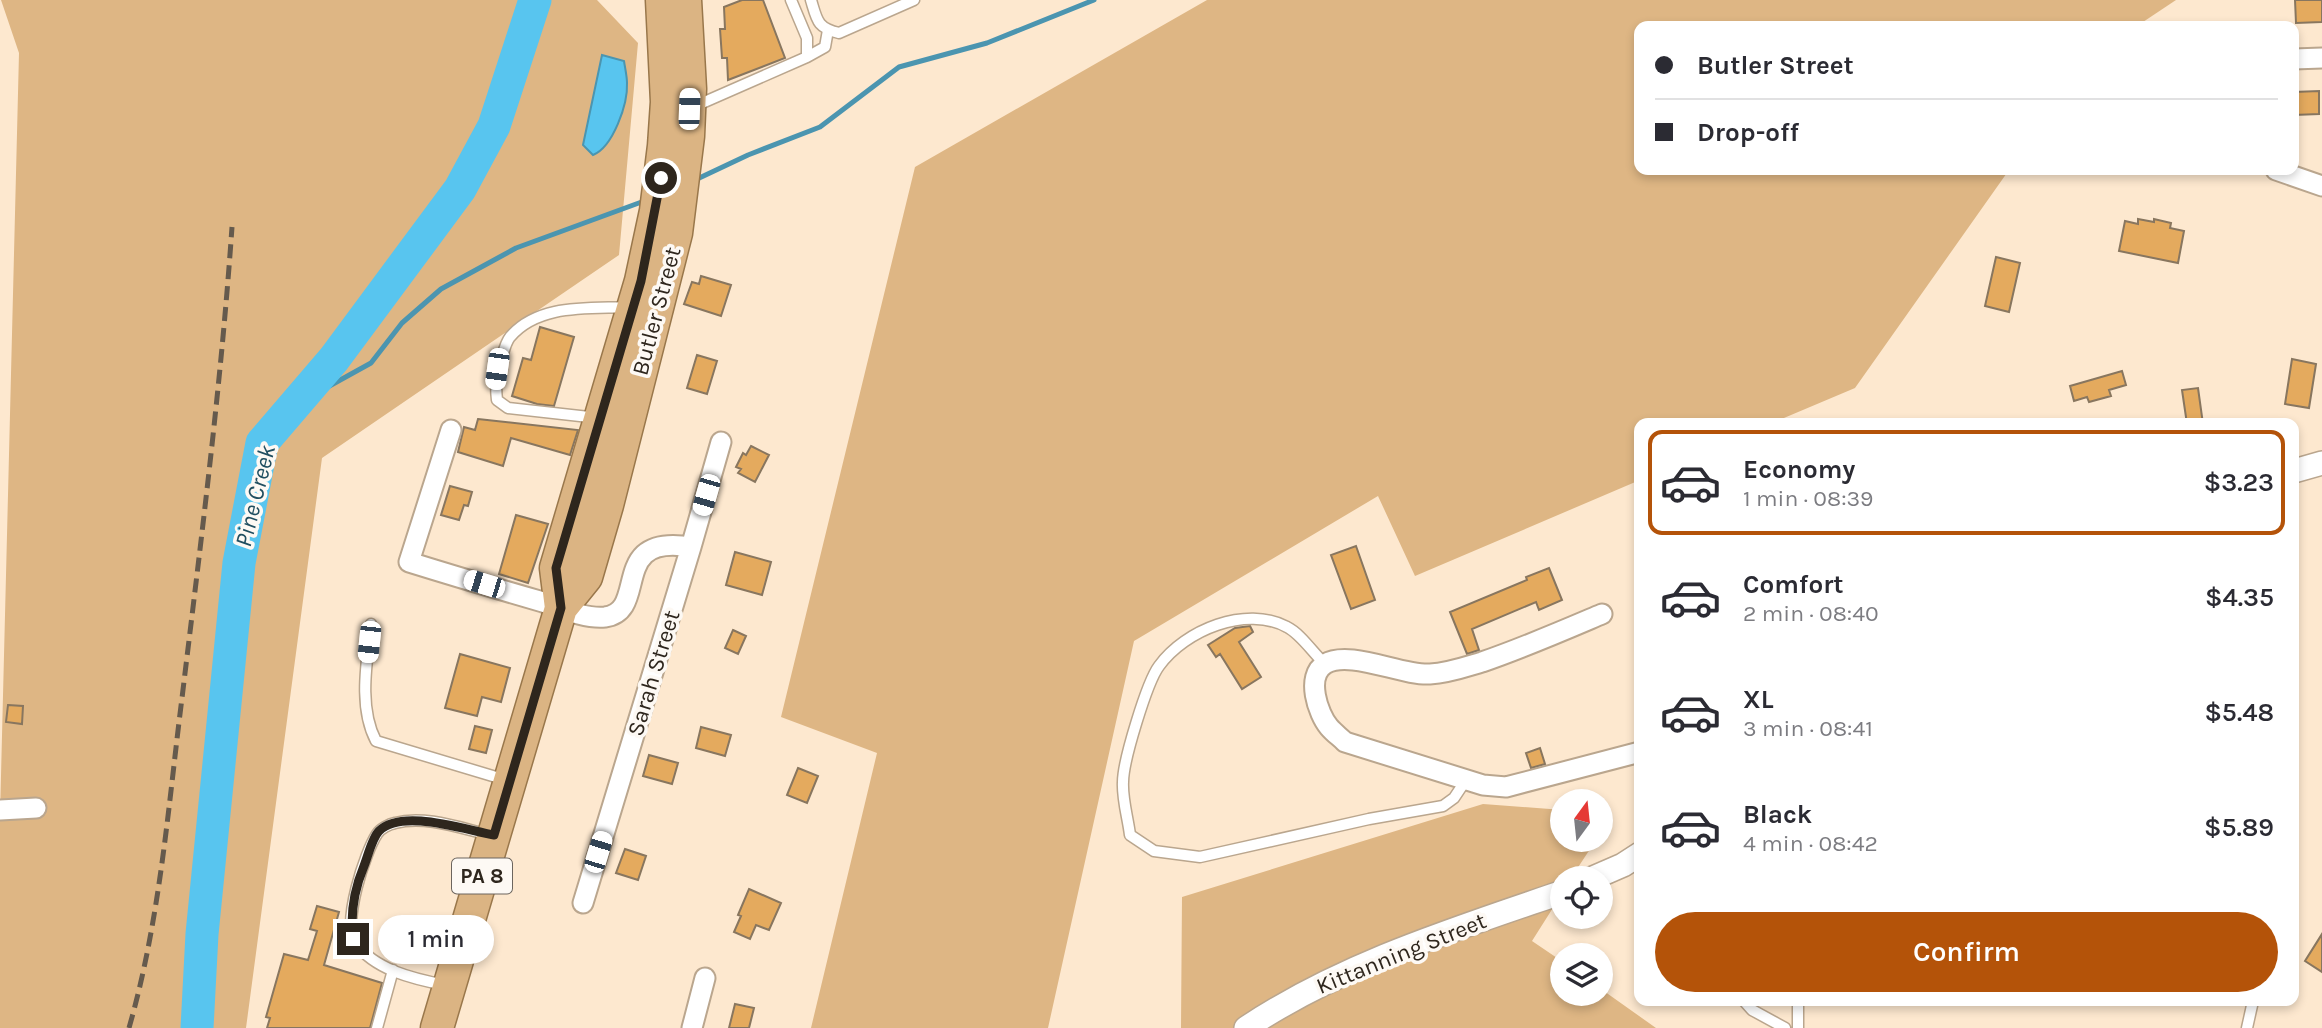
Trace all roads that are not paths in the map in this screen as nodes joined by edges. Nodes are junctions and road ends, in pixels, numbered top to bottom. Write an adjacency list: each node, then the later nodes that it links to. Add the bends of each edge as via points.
1 (662, 0): 12 (highway, Butler Street / PA 8, via 666,53)
2 (685, 0): 12 (highway, Butler Street / PA 8, via 688,43)
3 (791, 0): 9 (lane, via 807,38)
4 (811, 0): 8 (lane, via 819,24)
5 (886, 0): 7 (lane)
6 (914, 0): 7 (lane)
7 (884, 12): 8 (lane, via 839,33)
8 (828, 30): 9 (lane, via 825,47)
9 (807, 57): 12 (lane)
10 (2322, 58): 11 (street)
11 (2299, 59)
12 (681, 130): 15 (highway, Butler Street / PA 8, via 686,168)
13 (2290, 175): 14 (street)
14 (2322, 186)
15 (663, 239): 16 (highway, Butler Street / PA 8); 23 (highway, Butler Street / PA 8, via 607,505 586,577)
16 (633, 307): 17 (highway, Butler Street / PA 8); 17 (lane, via 552,312 508,339 497,369 497,400 508,408)
17 (600, 418): 23 (highway, Butler Street / PA 8, via 556,568)
18 (451, 430): 23 (street, via 410,562)
19 (721, 442): 22 (street, Sarah Street)
20 (2322, 463): 21 (street)
21 (2299, 470)
22 (691, 547): 23 (street, via 664,545 642,556 623,606 611,615); 36 (street, Sarah Street)
23 (561, 608): 29 (highway, Butler Street / PA 8)
24 (1602, 614): 26 (street, via 1448,673 1426,675 1343,659)
25 (371, 624): 29 (lane, via 366,695 376,741)
26 (1325, 664): 28 (street, via 1316,674 1314,687 1328,726 1345,742); 28 (lane, via 1289,628 1264,617 1222,624 1177,647 1158,667 1138,716 1122,782 1130,835 1154,852 1200,857 1443,806)
27 (1634, 754): 28 (street, via 1506,787)
28 (1466, 780)
29 (510, 781): 32 (highway, Butler Street / PA 8)
30 (36, 808): 31 (street)
31 (0, 811)
32 (494, 835): 37 (lane, via 416,820 392,823 378,832 359,879 350,918 353,939 367,956); 39 (highway, Butler Street / PA 8)
33 (1634, 858): 34 (street)
34 (1613, 869)
35 (1550, 896): 46 (street, Kittanning Street, via 1346,972)
36 (583, 903)
37 (393, 970): 39 (lane); 43 (lane)
38 (705, 978): 45 (street)
39 (449, 986): 44 (highway, Butler Street / PA 8)
40 (1748, 1006): 47 (lane)
41 (1798, 1006): 48 (lane)
42 (2252, 1006): 49 (lane)
43 (377, 1028)
44 (437, 1028)
45 (692, 1028)
46 (1246, 1028)
47 (1785, 1028)
48 (1798, 1028)
49 (2247, 1028)

